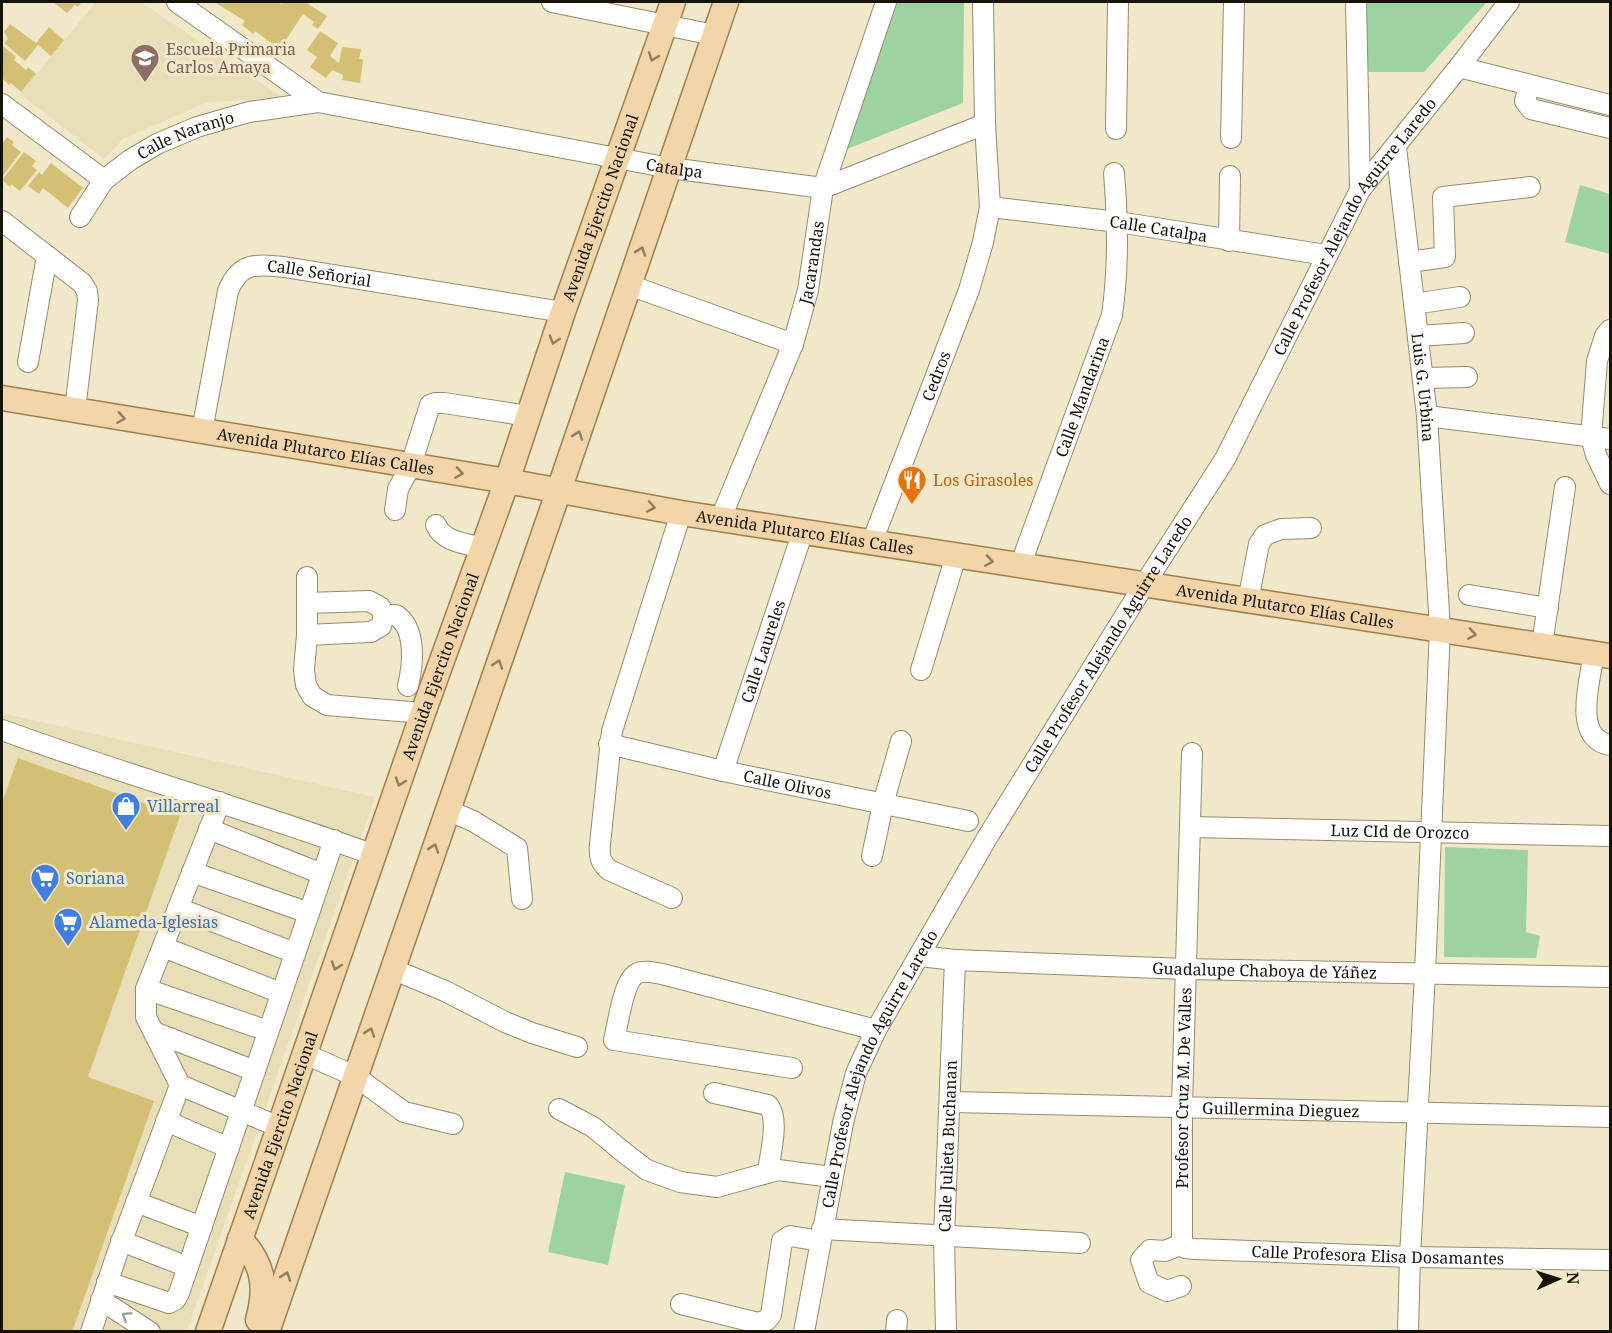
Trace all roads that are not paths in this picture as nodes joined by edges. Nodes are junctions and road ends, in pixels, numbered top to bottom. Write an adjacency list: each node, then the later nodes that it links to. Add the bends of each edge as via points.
1 (177, 2): 15 (street)
2 (552, 2): 11 (street)
3 (672, 2): 11 (main road, Avenida Ejercito Nacional)
4 (726, 2): 12 (main road)
5 (886, 2): 29 (street, Jacarandas)
6 (983, 2): 18 (street, Cedros)
7 (1118, 2): 20 (street)
8 (1234, 2): 21 (street)
9 (1356, 2): 30 (street)
10 (1509, 2): 13 (street, Calle Profesor Alejando Aguirre Laredo)
11 (665, 24): 12 (street); 23 (main road, Avenida Ejercito Nacional, one-way to 23)
12 (714, 35): 24 (main road)
13 (1459, 67): 14 (street); 22 (street, Calle Profesor Alejando Aguirre Laredo)
14 (1529, 85): 17 (street); 19 (street, via 1525,101 1531,109)
15 (318, 102): 23 (street, Catalpa); 27 (street, Calle Naranjo, via 249,112 197,127 157,144)
16 (2, 104): 27 (street)
17 (1611, 105)
18 (985, 124): 29 (street, Catalpa); 31 (street, Cedros)
19 (1611, 128)
20 (1116, 129)
21 (1231, 138)
22 (1396, 147): 30 (street, Calle Profesor Alejando Aguirre Laredo); 38 (street, Luis G. Urbina)
23 (617, 157): 24 (street, Catalpa); 42 (main road, Avenida Ejercito Nacional)
24 (670, 168): 29 (street, Catalpa); 39 (main road, one-way to 24)
25 (1114, 173): 34 (street, Calle Mandarina)
26 (1230, 176): 35 (street)
27 (104, 180): 32 (street, Calle Naranjo)
28 (1530, 187): 38 (street, via 1443,196 1445,257)
29 (823, 188): 46 (street, Jacarandas, via 808,290)
30 (1360, 190): 36 (street, Calle Profesor Alejando Aguirre Laredo)
31 (990, 207): 34 (street, Calle Catalpa); 67 (street, Cedros, via 969,290)
32 (80, 217)
33 (2, 221): 37 (street)
34 (1118, 222): 35 (street, Calle Catalpa); 70 (street, Calle Mandarina, via 1112,315)
35 (1229, 241): 36 (street, Calle Catalpa)
36 (1326, 255): 72 (street, Calle Profesor Alejando Aguirre Laredo, via 1225,459)
37 (47, 256): 47 (street); 51 (street, via 87,291)
38 (1409, 261): 41 (street, Luis G. Urbina)
39 (629, 285): 46 (street); 60 (main road, one-way to 39)
40 (1461, 297): 41 (street)
41 (1414, 304): 45 (street, Luis G. Urbina)
42 (563, 312): 52 (main road, Avenida Ejercito Nacional, one-way to 52); 54 (street, Calle Señorial, via 284,267 248,267 233,279 228,291)
43 (1611, 330): 55 (street, via 1597,361)
44 (1464, 333): 45 (street)
45 (1418, 336): 49 (street, Luis G. Urbina)
46 (793, 344): 63 (street, Jacarandas)
47 (28, 362)
48 (1467, 377): 49 (street)
49 (1423, 378): 53 (street, Luis G. Urbina)
50 (2, 398): 51 (main road, Avenida Plutarco Elías Calles)
51 (75, 411): 54 (main road, Avenida Plutarco Elías Calles, one-way to 54)
52 (528, 416): 56 (street, via 429,405); 57 (main road, Avenida Ejercito Nacional)
53 (1427, 416): 55 (street); 78 (street, Luis G. Urbina)
54 (202, 431): 56 (main road, Avenida Plutarco Elías Calles)
55 (1601, 438): 58 (street, via 1596,455)
56 (411, 465): 57 (main road, Avenida Plutarco Elías Calles, one-way to 57); 61 (street, via 398,489)
57 (507, 481): 60 (main road, Avenida Plutarco Elías Calles); 68 (main road, Avenida Ejercito Nacional)
58 (1611, 484)
59 (1565, 487): 76 (street)
60 (559, 490): 62 (main road, Avenida Plutarco Elías Calles, one-way to 62); 93 (main road, one-way to 60)
61 (395, 510)
62 (681, 513): 63 (main road, Avenida Plutarco Elías Calles); 87 (street)
63 (721, 518): 66 (main road, Avenida Plutarco Elías Calles)
64 (436, 525): 68 (street, via 447,538)
65 (1311, 528): 74 (street, via 1281,529 1265,535 1259,544)
66 (803, 531): 67 (main road, Avenida Plutarco Elías Calles); 90 (street, Calle Laureles)
67 (872, 542): 69 (main road, Avenida Plutarco Elías Calles)
68 (483, 548): 84 (main road, Avenida Ejercito Nacional)
69 (956, 556): 70 (main road, Avenida Plutarco Elías Calles, one-way to 70); 82 (street)
70 (1020, 566): 72 (main road, Avenida Plutarco Elías Calles)
71 (307, 578): 75 (street)
72 (1144, 585): 74 (main road, Avenida Plutarco Elías Calles); 110 (street, Calle Profesor Alejando Aguirre Laredo)
73 (1469, 595): 76 (street)
74 (1248, 601): 78 (main road, Avenida Plutarco Elías Calles)
75 (307, 603): 77 (street, via 369,601 380,607); 79 (street)
76 (1548, 608): 80 (street)
77 (384, 615): 79 (street, via 381,626 371,632); 83 (street, via 396,615 407,626 411,663)
78 (1440, 629): 80 (main road, Avenida Plutarco Elías Calles, one-way to 80); 97 (street, Luis G. Urbina)
79 (307, 635): 84 (street, via 304,670 312,696 327,705)
80 (1542, 645): 81 (main road, Avenida Plutarco Elías Calles)
81 (1602, 655): 88 (street, via 1586,722 1596,740)
82 (921, 670)
83 (408, 686)
84 (423, 713): 100 (main road, Avenida Ejercito Nacional, one-way to 100)
85 (2, 730): 91 (street)
86 (901, 741): 92 (street)
87 (609, 744): 90 (street, Calle Olivos); 104 (street, via 599,857 609,870)
88 (1611, 745)
89 (1191, 753): 95 (street, Profesor Cruz M. De Valles)
90 (723, 771): 92 (street, Calle Olivos)
91 (220, 802): 96 (street); 99 (street)
92 (883, 804): 94 (street, Calle Olivos); 101 (street)
93 (447, 810): 105 (street, via 517,848); 112 (main road, one-way to 93)
94 (968, 821)
95 (1190, 827): 97 (street, Luz CId de Orozco); 113 (street, Profesor Cruz M. De Valles)
96 (209, 829): 102 (street); 103 (street)
97 (1431, 832): 98 (street, Luz CId de Orozco); 114 (street, Luis G. Urbina)
98 (1611, 836)
99 (334, 840): 100 (street); 103 (street)
100 (374, 855): 122 (main road, Avenida Ejercito Nacional, one-way to 122)
101 (872, 856)
102 (192, 872): 106 (street); 107 (street)
103 (322, 874): 107 (street)
104 (672, 898)
105 (522, 899)
106 (178, 908): 108 (street); 109 (street)
107 (309, 913): 109 (street)
108 (163, 947): 116 (street); 117 (street)
109 (295, 953): 117 (street)
110 (920, 956): 111 (street, Guadalupe Chaboya de Yáñez); 118 (street, Calle Profesor Alejando Aguirre Laredo)
111 (955, 960): 113 (street, Guadalupe Chaboya de Yáñez); 128 (street, Calle Julieta Buchanan)
112 (392, 969): 121 (street, via 514,1026); 125 (main road, one-way to 112)
113 (1185, 969): 114 (street, Guadalupe Chaboya de Yáñez); 129 (street, Profesor Cruz M. De Valles)
114 (1425, 973): 115 (street, Guadalupe Chaboya de Yáñez); 132 (street, Luis G. Urbina)
115 (1611, 977)
116 (146, 989): 119 (street); 120 (street, via 146,1017)
117 (281, 993): 119 (street)
118 (876, 1030): 123 (street, via 662,974 645,972 632,978 614,1040); 139 (street, Calle Profesor Alejando Aguirre Laredo, via 856,1074)
119 (268, 1031): 124 (street)
120 (154, 1032): 124 (street); 126 (street)
121 (577, 1047)
122 (305, 1054): 125 (street); 136 (main road, Avenida Ejercito Nacional)
123 (792, 1068)
124 (255, 1071): 131 (street)
125 (355, 1076): 135 (street, via 404,1112); 158 (main road, one-way to 125)
126 (180, 1085): 131 (street); 134 (street)
127 (714, 1094): 138 (street, via 768,1105 772,1110)
128 (951, 1102): 129 (street, Guillermina Dieguez); 143 (street, Calle Julieta Buchanan)
129 (1182, 1106): 132 (street, Guillermina Dieguez); 147 (street, Profesor Cruz M. De Valles)
130 (559, 1109): 138 (street, via 593,1126 647,1170 680,1182 717,1187)
131 (241, 1112): 136 (street); 137 (street)
132 (1419, 1113): 133 (street, Guillermina Dieguez); 148 (street, Luis G. Urbina)
133 (1611, 1117)
134 (166, 1121): 137 (street); 140 (street)
135 (453, 1124)
136 (279, 1127): 144 (main road, Avenida Ejercito Nacional)
137 (229, 1148): 141 (street)
138 (768, 1172): 139 (street)
139 (832, 1177): 142 (street, Calle Profesor Alejando Aguirre Laredo)
140 (136, 1202): 141 (street); 145 (street)
141 (202, 1227): 150 (street)
142 (821, 1235): 143 (street); 153 (street, via 790,1236 782,1241 767,1320 758,1323); 159 (street, Calle Profesor Alejando Aguirre Laredo)
143 (944, 1237): 146 (street); 160 (street, Calle Julieta Buchanan)
144 (240, 1239): 156 (main road, Avenida Ejercito Nacional); 157 (main road, via 262,1277 264,1293)
145 (121, 1242): 150 (street); 152 (street)
146 (1080, 1243)
147 (1182, 1244): 148 (street, Calle Profesora Elisa Dosamantes, via 1189,1249); 151 (street, via 1165,1251 1150,1250 1141,1260 1149,1283 1167,1291)
148 (1410, 1257): 149 (street, Calle Profesora Elisa Dosamantes); 161 (street, Luis G. Urbina)
149 (1611, 1260)
150 (188, 1267): 152 (street, via 179,1293 169,1303)
151 (1181, 1286)
152 (104, 1291): 154 (street); 155 (street, one-way to 152)
153 (681, 1304)
154 (91, 1332)
155 (150, 1332)
156 (208, 1332)
157 (256, 1332)
158 (267, 1332)
159 (804, 1332)
160 (945, 1332)
161 (1408, 1332)

